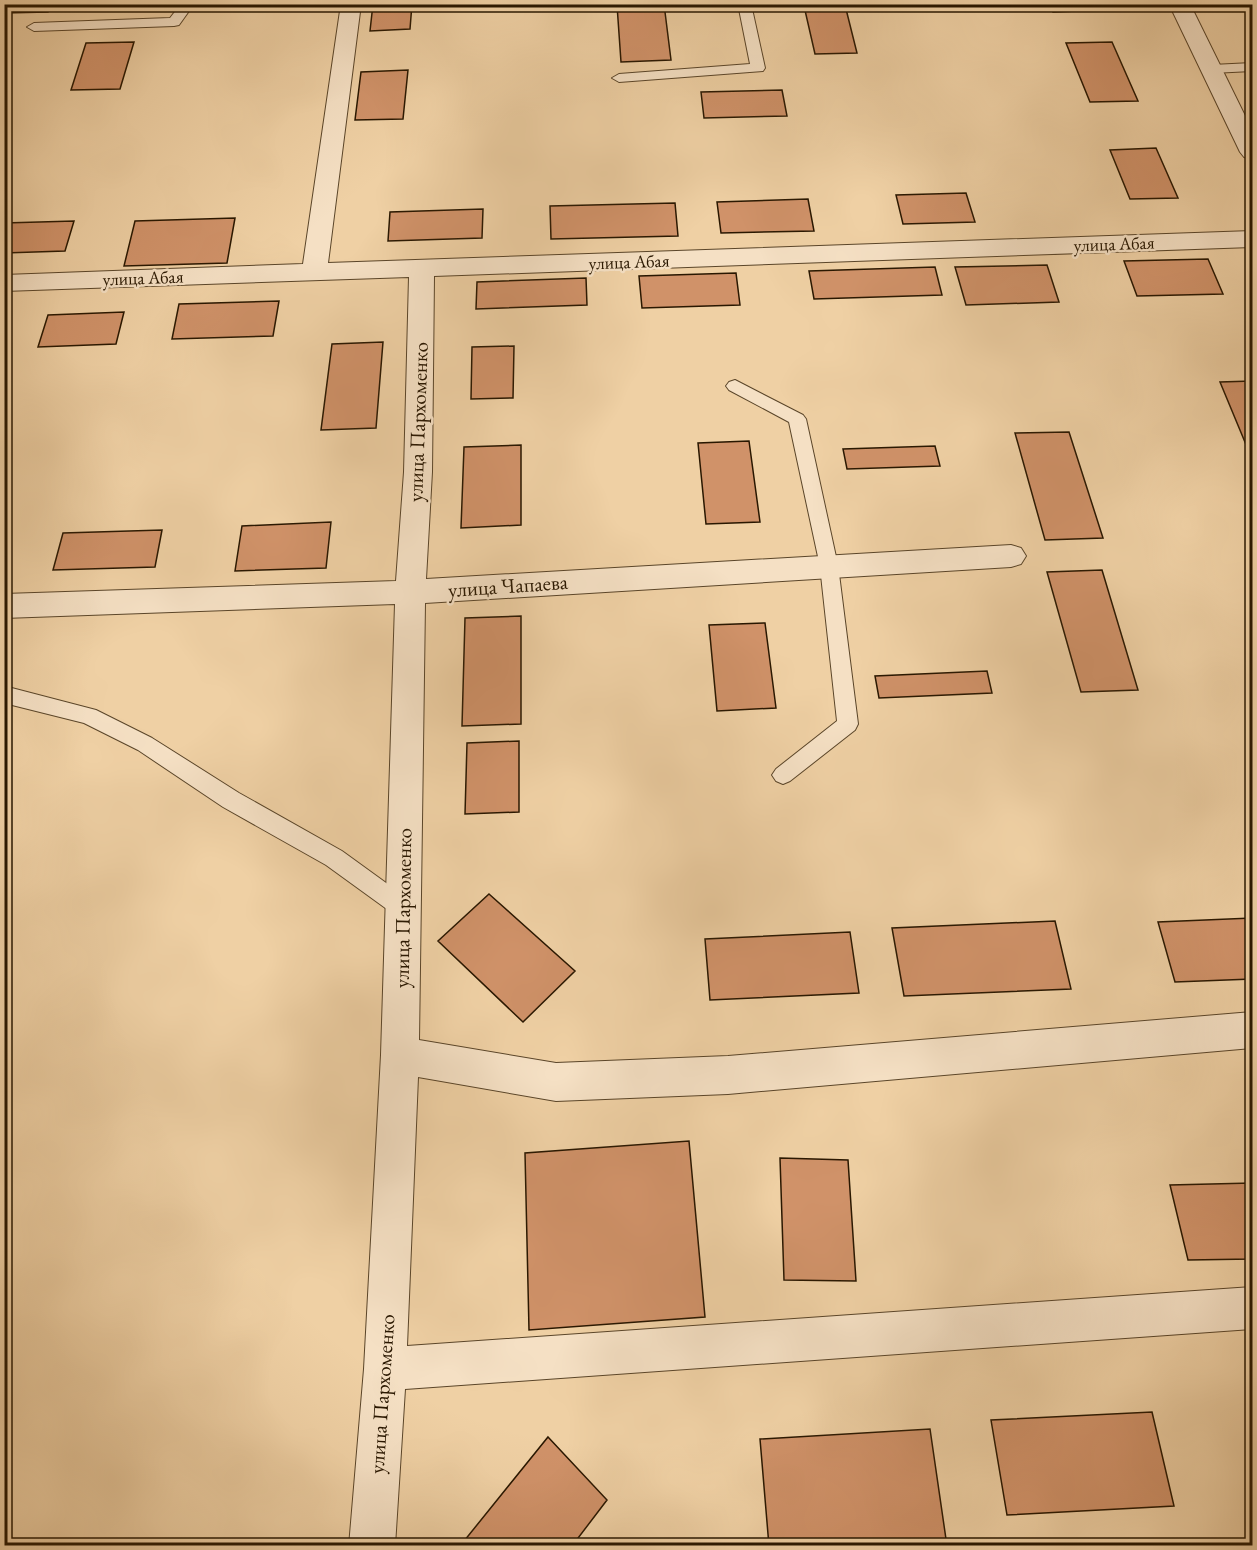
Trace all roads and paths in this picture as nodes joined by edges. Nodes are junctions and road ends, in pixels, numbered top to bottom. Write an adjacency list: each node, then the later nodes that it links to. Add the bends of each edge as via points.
1 (188, 4): 5 (lane, via 174,22)
2 (351, 4): 12 (street)
3 (744, 4): 8 (lane, via 758,68)
4 (1179, 4): 7 (street)
5 (34, 27)
6 (1252, 67): 7 (lane)
7 (1212, 69): 9 (street)
8 (619, 78)
9 (1252, 152)
10 (1252, 239): 11 (street, улица Абая)
11 (422, 270): 12 (street, улица Абая); 17 (street, улица Пархоменко, via 418,472)
12 (314, 272): 13 (street, улица Абая)
13 (4, 283)
14 (735, 386): 16 (lane, via 797,419)
15 (1011, 556): 16 (street, улица Чапаева)
16 (829, 566): 17 (street, улица Чапаева); 20 (lane, via 848,724)
17 (410, 592): 18 (street, улица Чапаева); 21 (street, улица Пархоменко)
18 (4, 606)
19 (4, 694): 21 (lane, via 89,716 145,744 231,800 334,858)
20 (783, 775)
21 (403, 908): 23 (street, улица Пархоменко)
22 (1252, 1030): 23 (street, via 728,1075 556,1082)
23 (400, 1055): 25 (street, улица Пархоменко)
24 (1252, 1308): 25 (street)
25 (385, 1369): 26 (street, улица Пархоменко)
26 (372, 1545)

